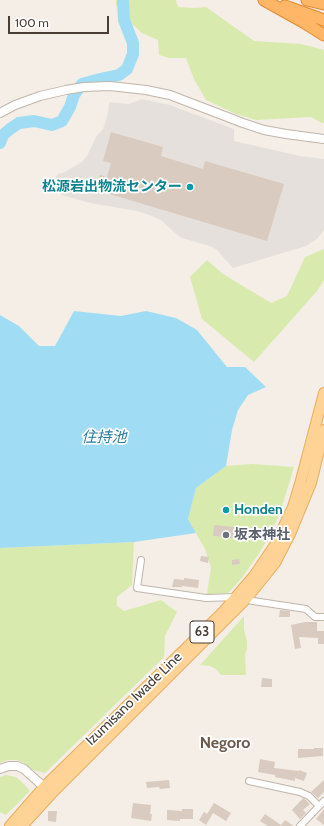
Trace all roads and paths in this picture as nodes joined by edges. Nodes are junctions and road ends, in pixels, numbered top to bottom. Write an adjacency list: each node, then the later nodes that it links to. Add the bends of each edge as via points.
1 (264, 0): 7 (highway)
2 (269, 0): 6 (highway)
3 (286, 0): 6 (highway)
4 (307, 0): 5 (highway)
5 (324, 4)
6 (321, 18)
7 (324, 35)
8 (0, 113): 9 (street, via 40,96 84,87 110,86 170,95 264,130)
9 (324, 139)
10 (324, 393): 13 (main road, Izumisano Iwade Line / 63, via 293,507 275,545)
11 (324, 430): 14 (main road, Izumisano Iwade Line / 63, via 311,483 290,534 275,563)
12 (141, 560): 13 (street, via 137,588 206,598)
13 (236, 597): 14 (street); 18 (main road, Izumisano Iwade Line / 63)
14 (246, 600): 15 (street, via 306,609 315,617); 22 (main road, Izumisano Iwade Line / 63)
15 (324, 617)
16 (0, 769): 18 (street, via 17,766)
17 (249, 781): 20 (street, via 300,792 309,796)
18 (44, 788): 21 (main road, Izumisano Iwade Line / 63)
19 (324, 800): 20 (street)
20 (318, 806): 23 (street)
21 (10, 826)
22 (22, 826)
23 (300, 826)

